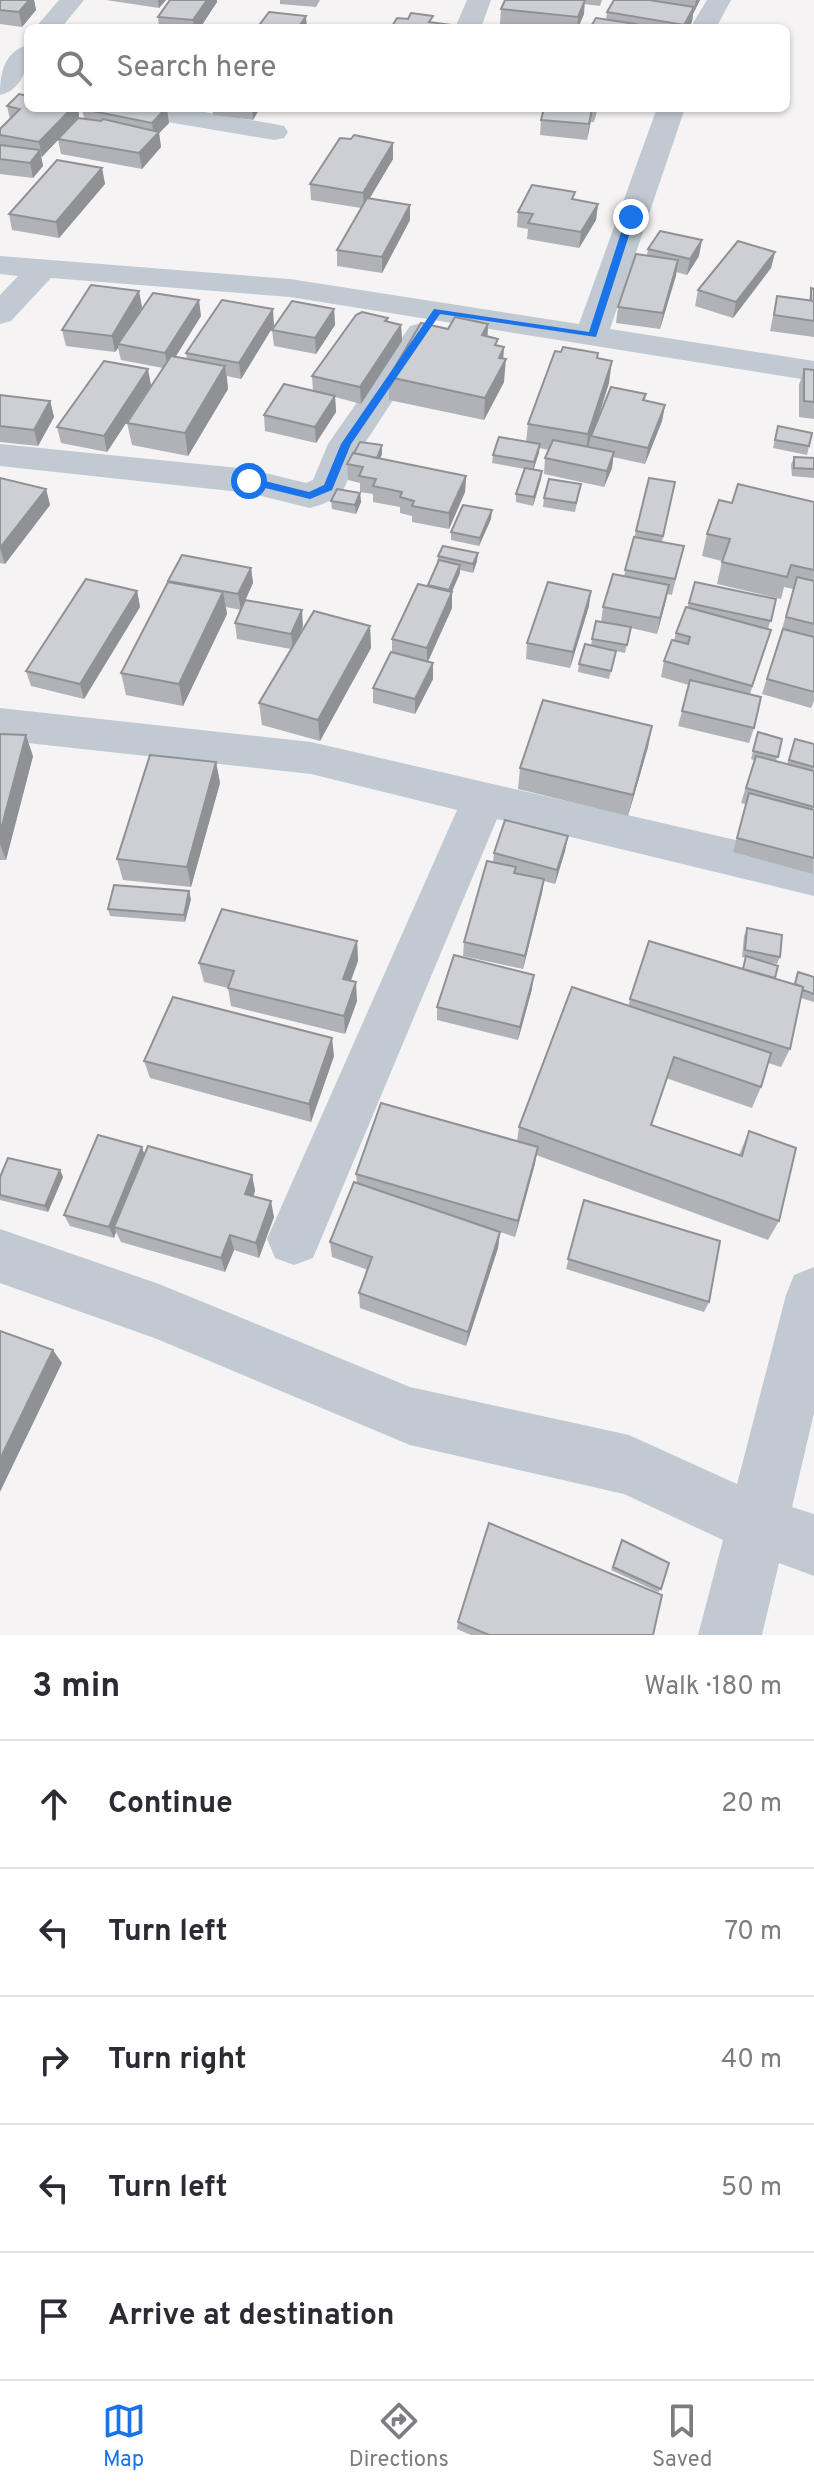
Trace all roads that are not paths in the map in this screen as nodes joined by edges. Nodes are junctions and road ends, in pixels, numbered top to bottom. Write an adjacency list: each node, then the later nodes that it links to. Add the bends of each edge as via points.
1 (72, 0): 4 (street)
2 (479, 0): 5 (street)
3 (719, 0): 6 (street)
4 (51, 24)
5 (470, 24)
6 (705, 24)
7 (24, 61): 8 (street)
8 (10, 87)
9 (156, 112): 11 (street)
10 (670, 112): 16 (street)
11 (274, 132)
12 (0, 265): 13 (street)
13 (43, 268): 14 (street, via 290,288); 15 (street)
14 (437, 311): 16 (street); 18 (street, via 346,444 328,487 310,496 249,481)
15 (0, 314)
16 (592, 335): 17 (street)
17 (814, 371)
18 (0, 455)
19 (0, 724): 20 (street, via 311,758)
20 (483, 799): 21 (street); 22 (street)
21 (814, 877)
22 (294, 1239)
23 (0, 1256): 25 (street, via 159,1312 410,1416 629,1465)
24 (814, 1295): 25 (street)
25 (757, 1525): 26 (street); 27 (street)
26 (814, 1545)
27 (730, 1635)

